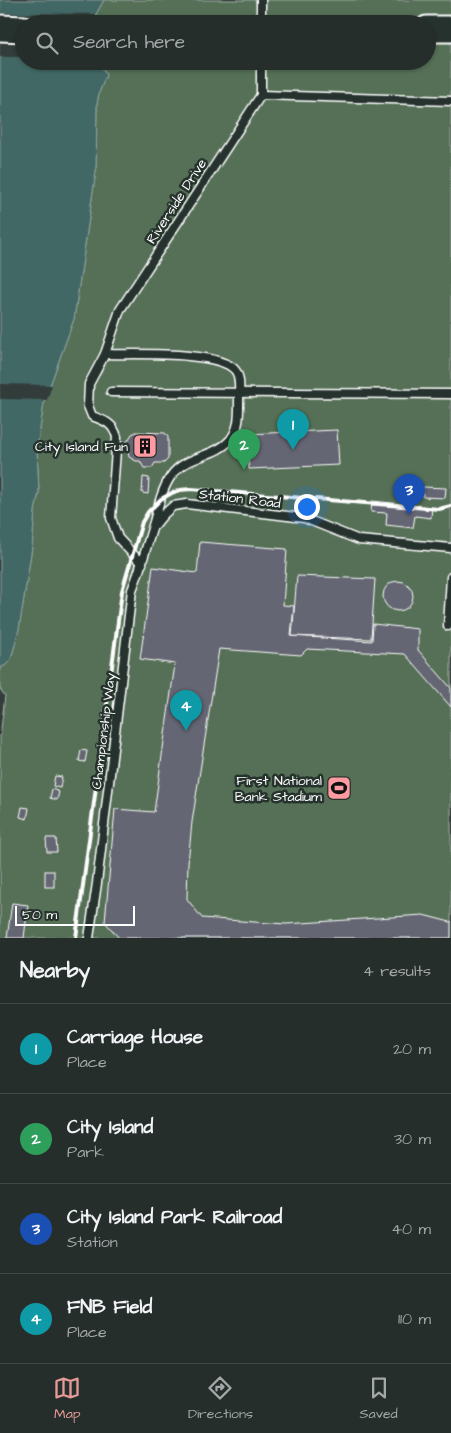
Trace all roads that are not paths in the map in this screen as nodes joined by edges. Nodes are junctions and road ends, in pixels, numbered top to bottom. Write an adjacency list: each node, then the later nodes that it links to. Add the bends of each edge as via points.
1 (261, 0): 2 (lane)
2 (261, 15)
3 (0, 28): 4 (main road)
4 (15, 29)
5 (436, 29): 6 (main road)
6 (451, 29)
7 (261, 70): 8 (lane)
8 (261, 95): 9 (lane); 10 (lane, Riverside Drive, via 120,310)
9 (451, 101)
10 (105, 354): 12 (lane, Championship Way, via 182,356 224,362 238,376); 16 (lane, Riverside Drive, via 89,384 88,406 92,416 110,423 115,430 116,457 110,518 118,538)
11 (111, 392): 12 (lane)
12 (239, 392): 13 (lane); 14 (lane, Championship Way, via 236,431 216,451 184,463 171,475 162,493)
13 (451, 394)
14 (152, 529): 15 (lane, Station Road, via 173,506 187,504 304,518 359,540); 16 (lane, Championship Way)
15 (451, 548)
16 (142, 564): 19 (lane, Championship Way, via 132,590)
17 (451, 577): 18 (lane)
18 (448, 626)
19 (89, 938)

